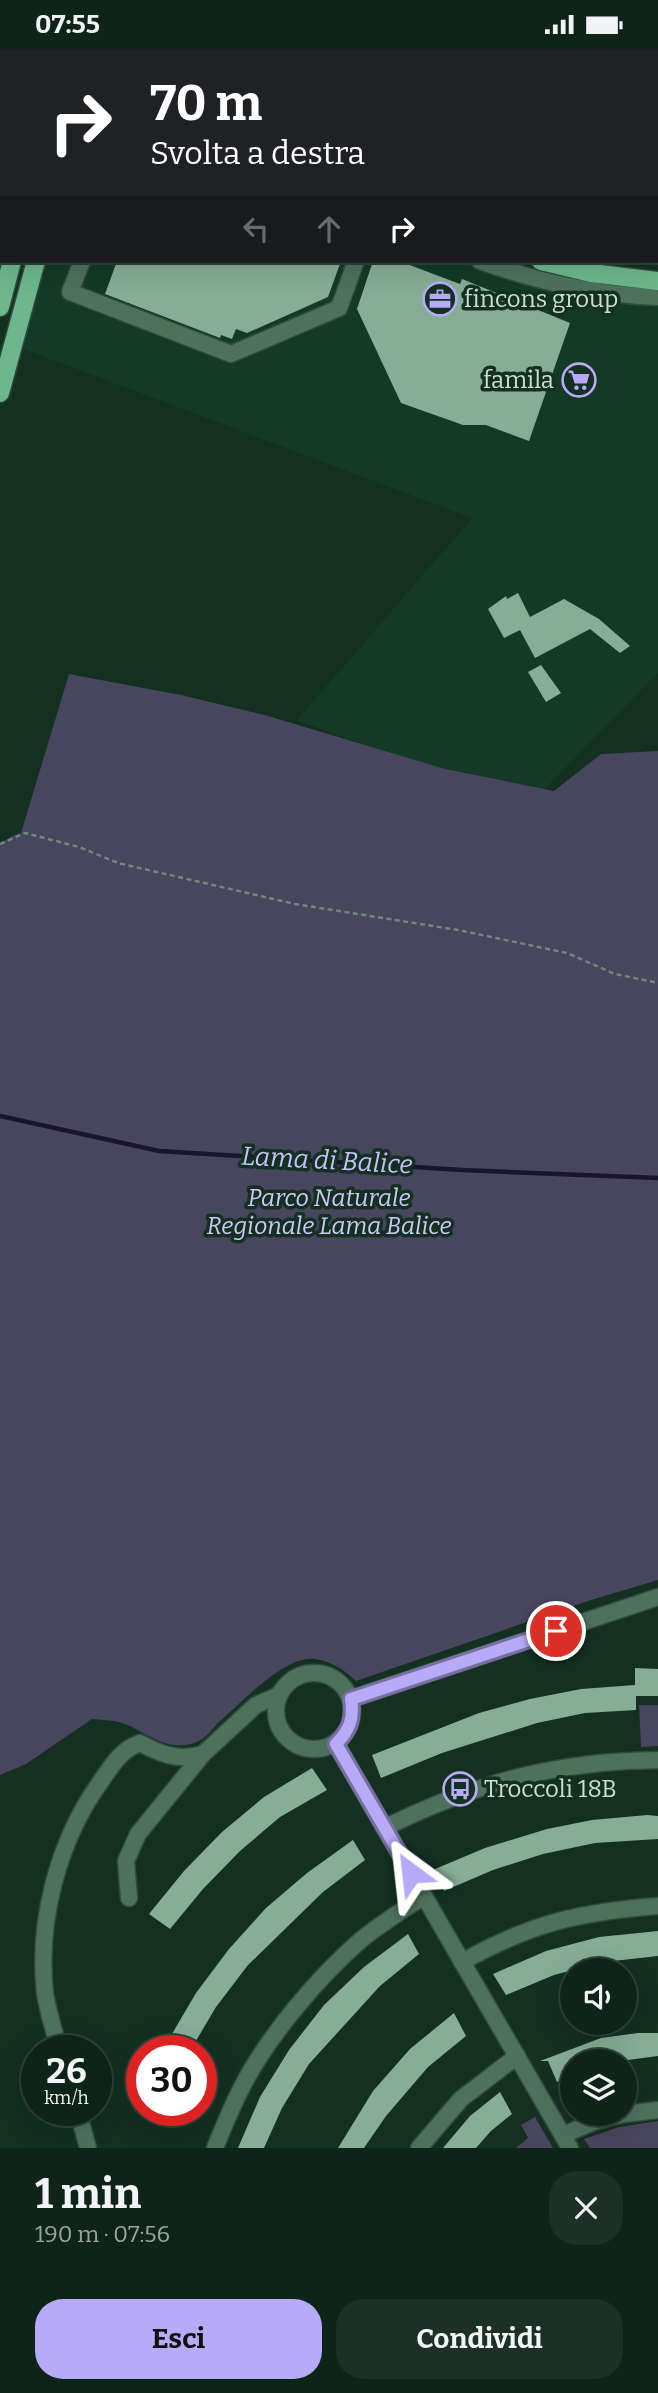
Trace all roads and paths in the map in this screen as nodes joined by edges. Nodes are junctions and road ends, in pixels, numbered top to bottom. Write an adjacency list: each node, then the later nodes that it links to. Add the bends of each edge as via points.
1 (11, 263): 9 (main road)
2 (35, 263): 10 (main road)
3 (81, 263): 4 (street, via 70,292 231,354 339,307)
4 (355, 263)
5 (487, 263): 8 (street, via 580,290)
6 (549, 263): 7 (main road)
7 (658, 281)
8 (658, 297)
9 (0, 307)
10 (0, 393)
11 (0, 844): 12 (path, via 25,833 118,863 295,904 567,953 615,974)
12 (658, 983)
13 (658, 1597): 15 (street)
14 (279, 1695): 15 (street, via 286,1684 309,1673 334,1678); 16 (street, via 276,1718 286,1739 307,1749); 17 (street, via 256,1705)
15 (351, 1699): 16 (street, via 352,1721)
16 (336, 1744): 19 (street)
17 (203, 1754): 21 (street, via 138,1834 126,1861); 24 (street, via 188,1759 163,1756 140,1744 127,1748 82,1809 57,1872 44,1930 45,1994)
18 (658, 1760): 19 (street, via 594,1762 533,1772 449,1798)
19 (384, 1828): 20 (street)
20 (424, 1896): 23 (street); 32 (street, via 364,1937 312,1988 242,2087)
21 (129, 1898)
22 (658, 1906): 23 (street, via 573,1916 526,1930)
23 (463, 1962): 25 (street)
24 (55, 2035)
25 (517, 2056): 30 (street); 33 (street, via 461,2099)
26 (658, 2110): 27 (street)
27 (637, 2112)
28 (82, 2126): 31 (street)
29 (589, 2126): 30 (street)
30 (567, 2142)
31 (88, 2148)
32 (215, 2148)
33 (419, 2148)

